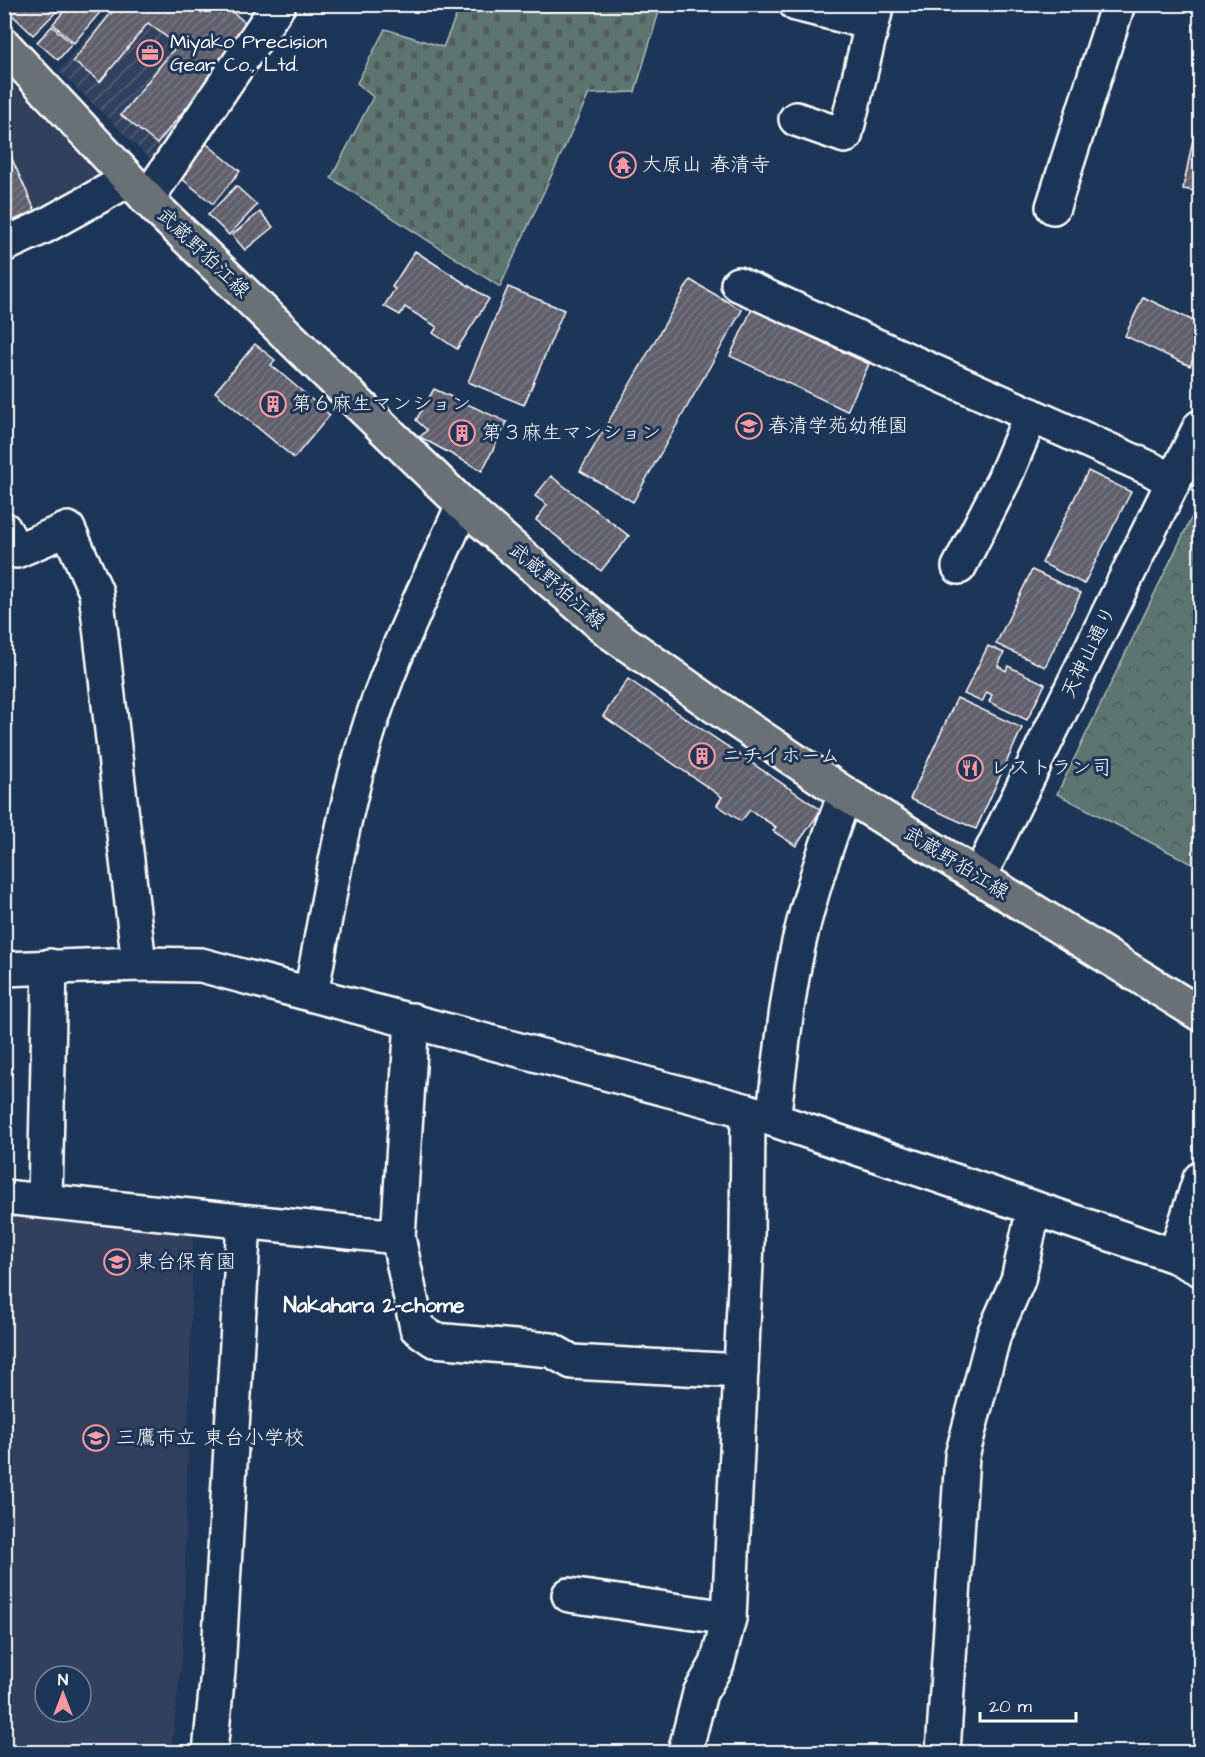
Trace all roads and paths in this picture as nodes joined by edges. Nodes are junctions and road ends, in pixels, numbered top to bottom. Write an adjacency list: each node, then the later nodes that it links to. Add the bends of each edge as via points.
1 (279, 4): 7 (street)
2 (796, 4): 4 (street)
3 (1118, 4): 8 (street)
4 (874, 14): 6 (street, via 845,136)
5 (4, 45): 7 (main road, 武蔵野狛江線)
6 (796, 119)
7 (138, 190): 9 (street); 14 (main road, 武蔵野狛江線)
8 (1053, 207)
9 (4, 245)
10 (738, 284): 11 (street)
11 (1031, 416): 13 (street); 16 (street)
12 (1200, 427): 13 (street, 天神山通り)
13 (1174, 482): 18 (street, 天神山通り)
14 (463, 505): 17 (main road, 武蔵野狛江線, via 610,632); 22 (street, via 395,656 364,743 340,837)
15 (4, 530): 19 (street, via 16,551 68,529 96,592)
16 (959, 567)
17 (845, 794): 18 (main road, 武蔵野狛江線); 25 (street, via 819,865 799,943 785,1029)
18 (979, 878): 23 (main road, 武蔵野狛江線)
19 (139, 964): 20 (street); 22 (street, via 201,965)
20 (50, 966): 21 (street); 28 (street)
21 (4, 969)
22 (311, 994): 24 (street)
23 (1200, 1014)
24 (412, 1020): 25 (street); 31 (street)
25 (760, 1115): 29 (street); 33 (street, via 747,1243)
26 (1200, 1179): 32 (street)
27 (4, 1197): 28 (street)
28 (45, 1201): 30 (street)
29 (1034, 1209): 32 (street); 38 (street, via 1018,1280 994,1334 962,1456)
30 (244, 1222): 31 (street); 36 (street)
31 (398, 1237): 33 (street, via 417,1328 434,1340 551,1350 572,1362)
32 (1188, 1262)
33 (741, 1371): 35 (street)
34 (569, 1595): 35 (street)
35 (729, 1618): 37 (street, via 717,1664 700,1693)
36 (210, 1752)
37 (685, 1752)
38 (943, 1752)

